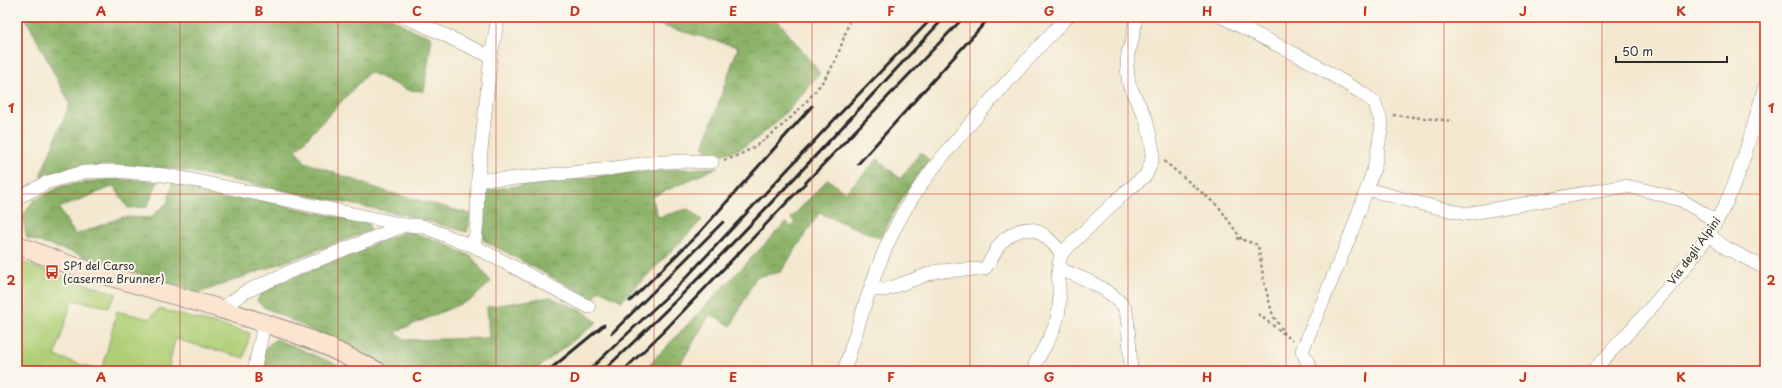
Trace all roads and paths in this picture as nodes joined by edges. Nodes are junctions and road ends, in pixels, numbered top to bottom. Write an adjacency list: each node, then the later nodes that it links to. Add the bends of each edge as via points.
1 (404, 17): 7 (street, via 466,47)
2 (498, 17): 7 (street)
3 (1067, 17): 26 (street, via 938,161 897,224 883,252)
4 (1136, 17): 11 (street, via 1128,54 1129,86 1146,119)
5 (1222, 17): 14 (street, via 1309,61 1375,103 1382,125 1375,165)
6 (849, 22): 12 (path, via 834,65 818,89 763,140 735,158)
7 (491, 56): 13 (street)
8 (1765, 86): 16 (street, Via degli Alpini, via 1743,157)
9 (1390, 115): 10 (path)
10 (1453, 121)
11 (1153, 152): 20 (path, via 1219,207); 23 (street, via 1146,175)
12 (712, 162): 13 (street, via 648,163 507,179)
13 (478, 179): 21 (street, via 477,233 475,240)
14 (1367, 189): 16 (street, via 1466,214 1626,186 1681,200); 32 (street, via 1352,234)
15 (17, 198): 17 (street, via 48,182 84,172 116,171 192,180)
16 (1716, 221): 18 (street, Via degli Alpini)
17 (406, 225): 21 (street, via 422,226 464,244); 28 (street, via 245,292)
18 (1708, 234): 24 (street, via 1726,248); 39 (street, Via degli Alpini, via 1660,297)
19 (1237, 238): 20 (path)
20 (1242, 240): 31 (path, via 1258,245 1273,316)
21 (470, 244): 27 (street)
22 (17, 245): 28 (main road, via 67,264)
23 (1062, 253): 25 (street); 26 (street, via 1039,231 1031,228 1010,235 1001,243 984,269 937,271 885,290)
24 (1765, 268)
25 (1059, 270): 36 (street, via 1059,311 1035,364); 37 (street, via 1072,272 1114,297 1126,310)
26 (871, 289): 35 (street)
27 (589, 307)
28 (221, 309): 30 (main road)
29 (1258, 314): 31 (path)
30 (264, 325): 33 (street); 34 (main road, via 307,338)
31 (1284, 332): 32 (path)
32 (1302, 351): 38 (street)
33 (254, 371)
34 (377, 371)
35 (844, 371)
36 (1037, 371)
37 (1131, 371)
38 (1312, 371)
39 (1593, 371)

